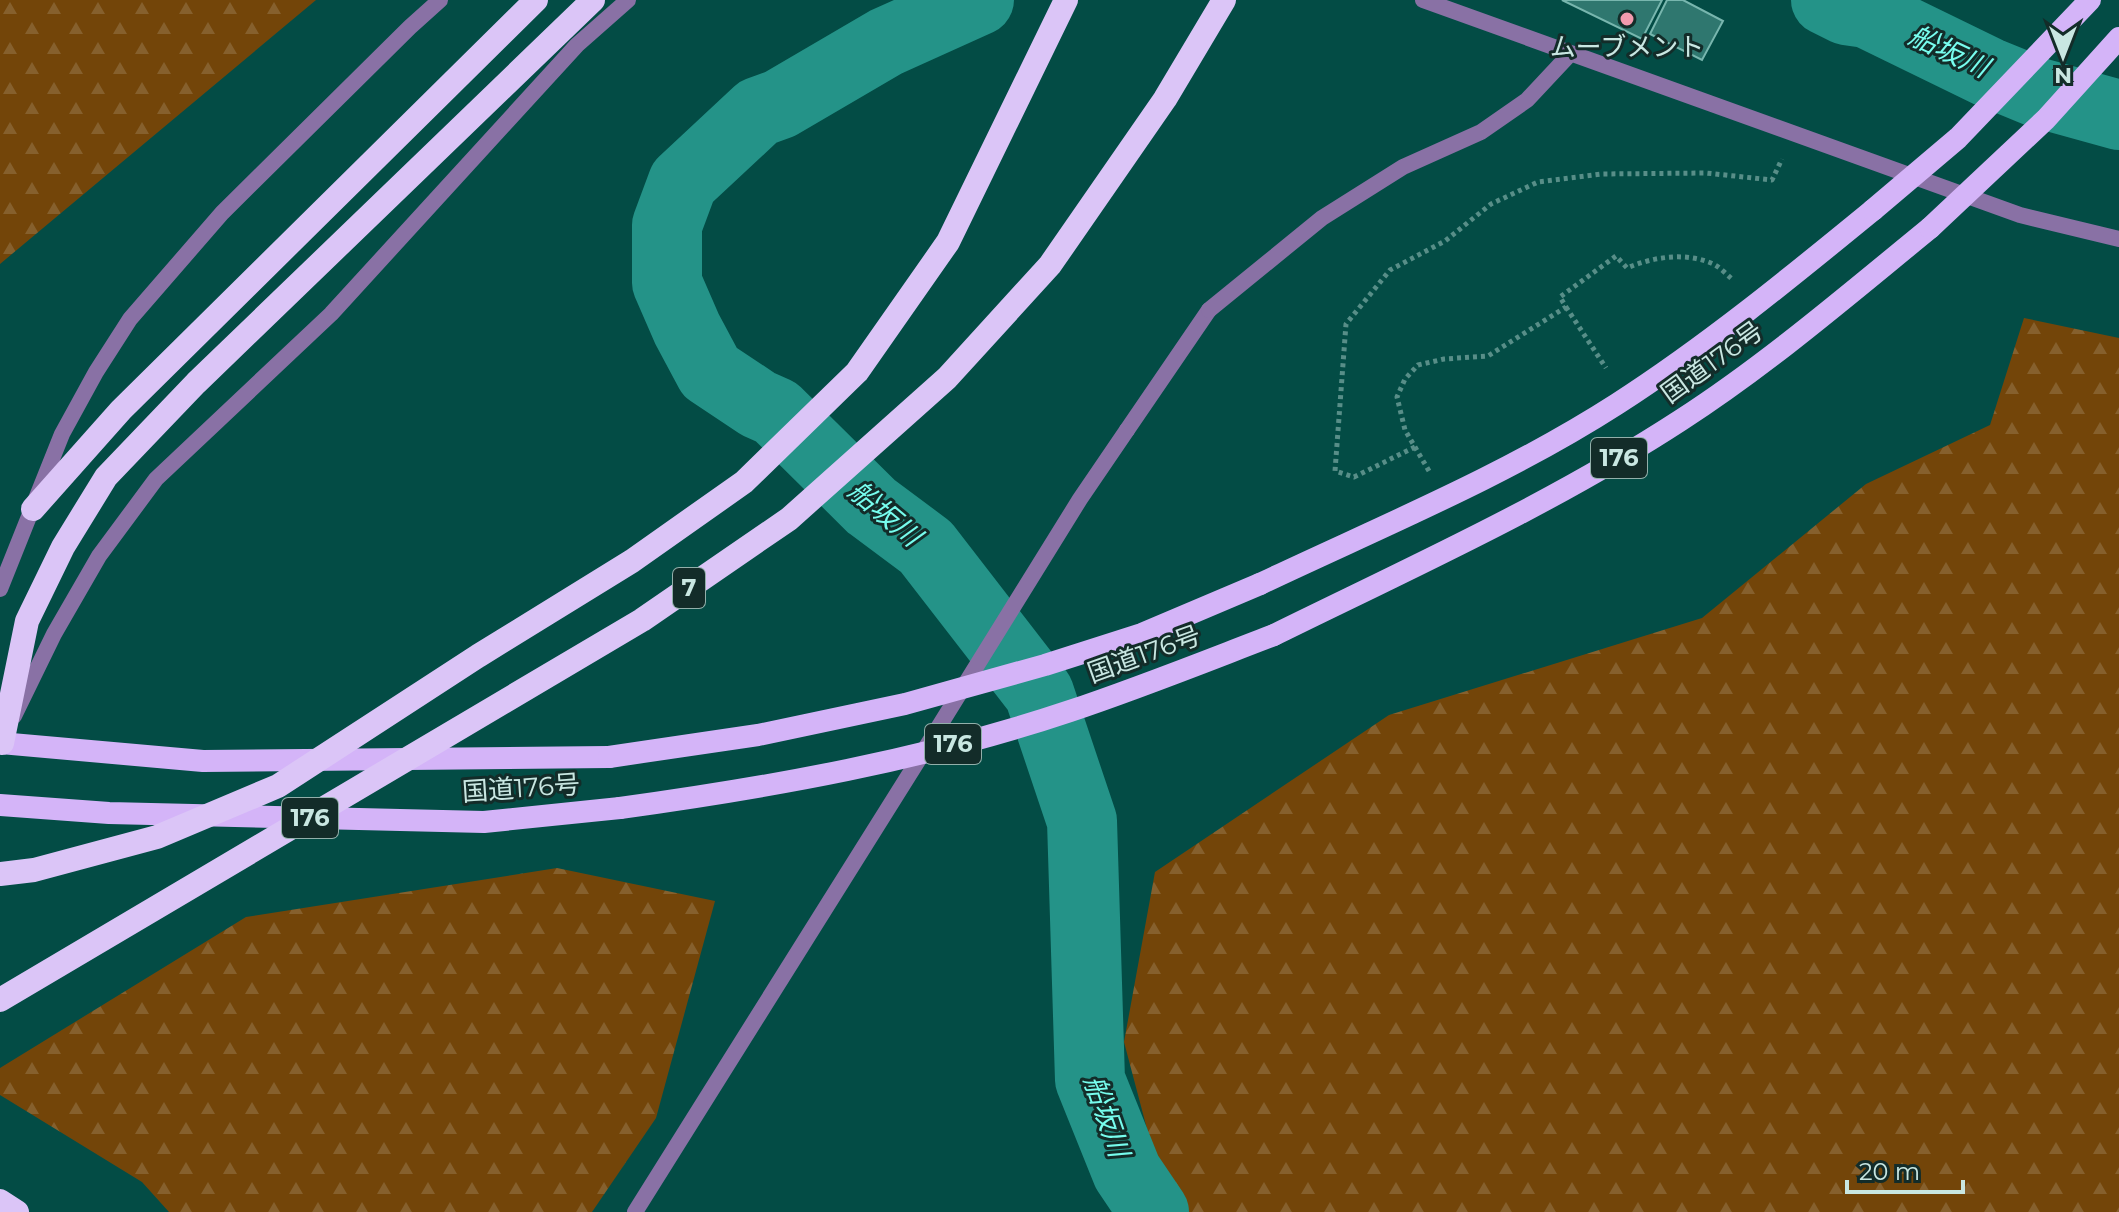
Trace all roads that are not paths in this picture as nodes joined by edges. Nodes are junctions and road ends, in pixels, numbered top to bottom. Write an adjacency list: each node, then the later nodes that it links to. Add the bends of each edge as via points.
1 (440, 0): 12 (street, via 222,213 130,319 62,434)
2 (536, 0): 12 (highway, via 121,410)
3 (593, 0): 14 (highway, via 196,383 106,477 63,547 27,621)
4 (628, 0): 14 (street, via 577,45 331,314 156,479 99,556 54,634)
5 (1066, 0): 16 (highway, bridge, via 948,242 857,372 744,482 632,561 278,786 157,837)
6 (1224, 0): 17 (highway, 7, bridge, via 1165,99 1050,265 947,378 789,519 642,620)
7 (1423, 0): 10 (street)
8 (2090, 0): 14 (highway, 国道176号 / 176, bridge, via 1958,138 1765,298 1616,404 1482,480 1142,634 905,704 758,735 609,757 203,761)
9 (2119, 38): 15 (highway, 国道176号 / 176, bridge, via 2046,119 1930,228 1682,420 1565,492 1274,635 1068,712 897,759 755,789 484,822 109,813)
10 (1571, 53): 11 (street, via 2020,215); 20 (street, bridge, via 1527,100 1481,132 1403,167 1322,218 1209,310 1080,499)
11 (2119, 239)
12 (33, 509): 13 (street)
13 (0, 589)
14 (1, 745)
15 (0, 805)
16 (0, 874)
17 (0, 1000)
18 (0, 1201): 19 (highway)
19 (17, 1212)
20 (635, 1212)

